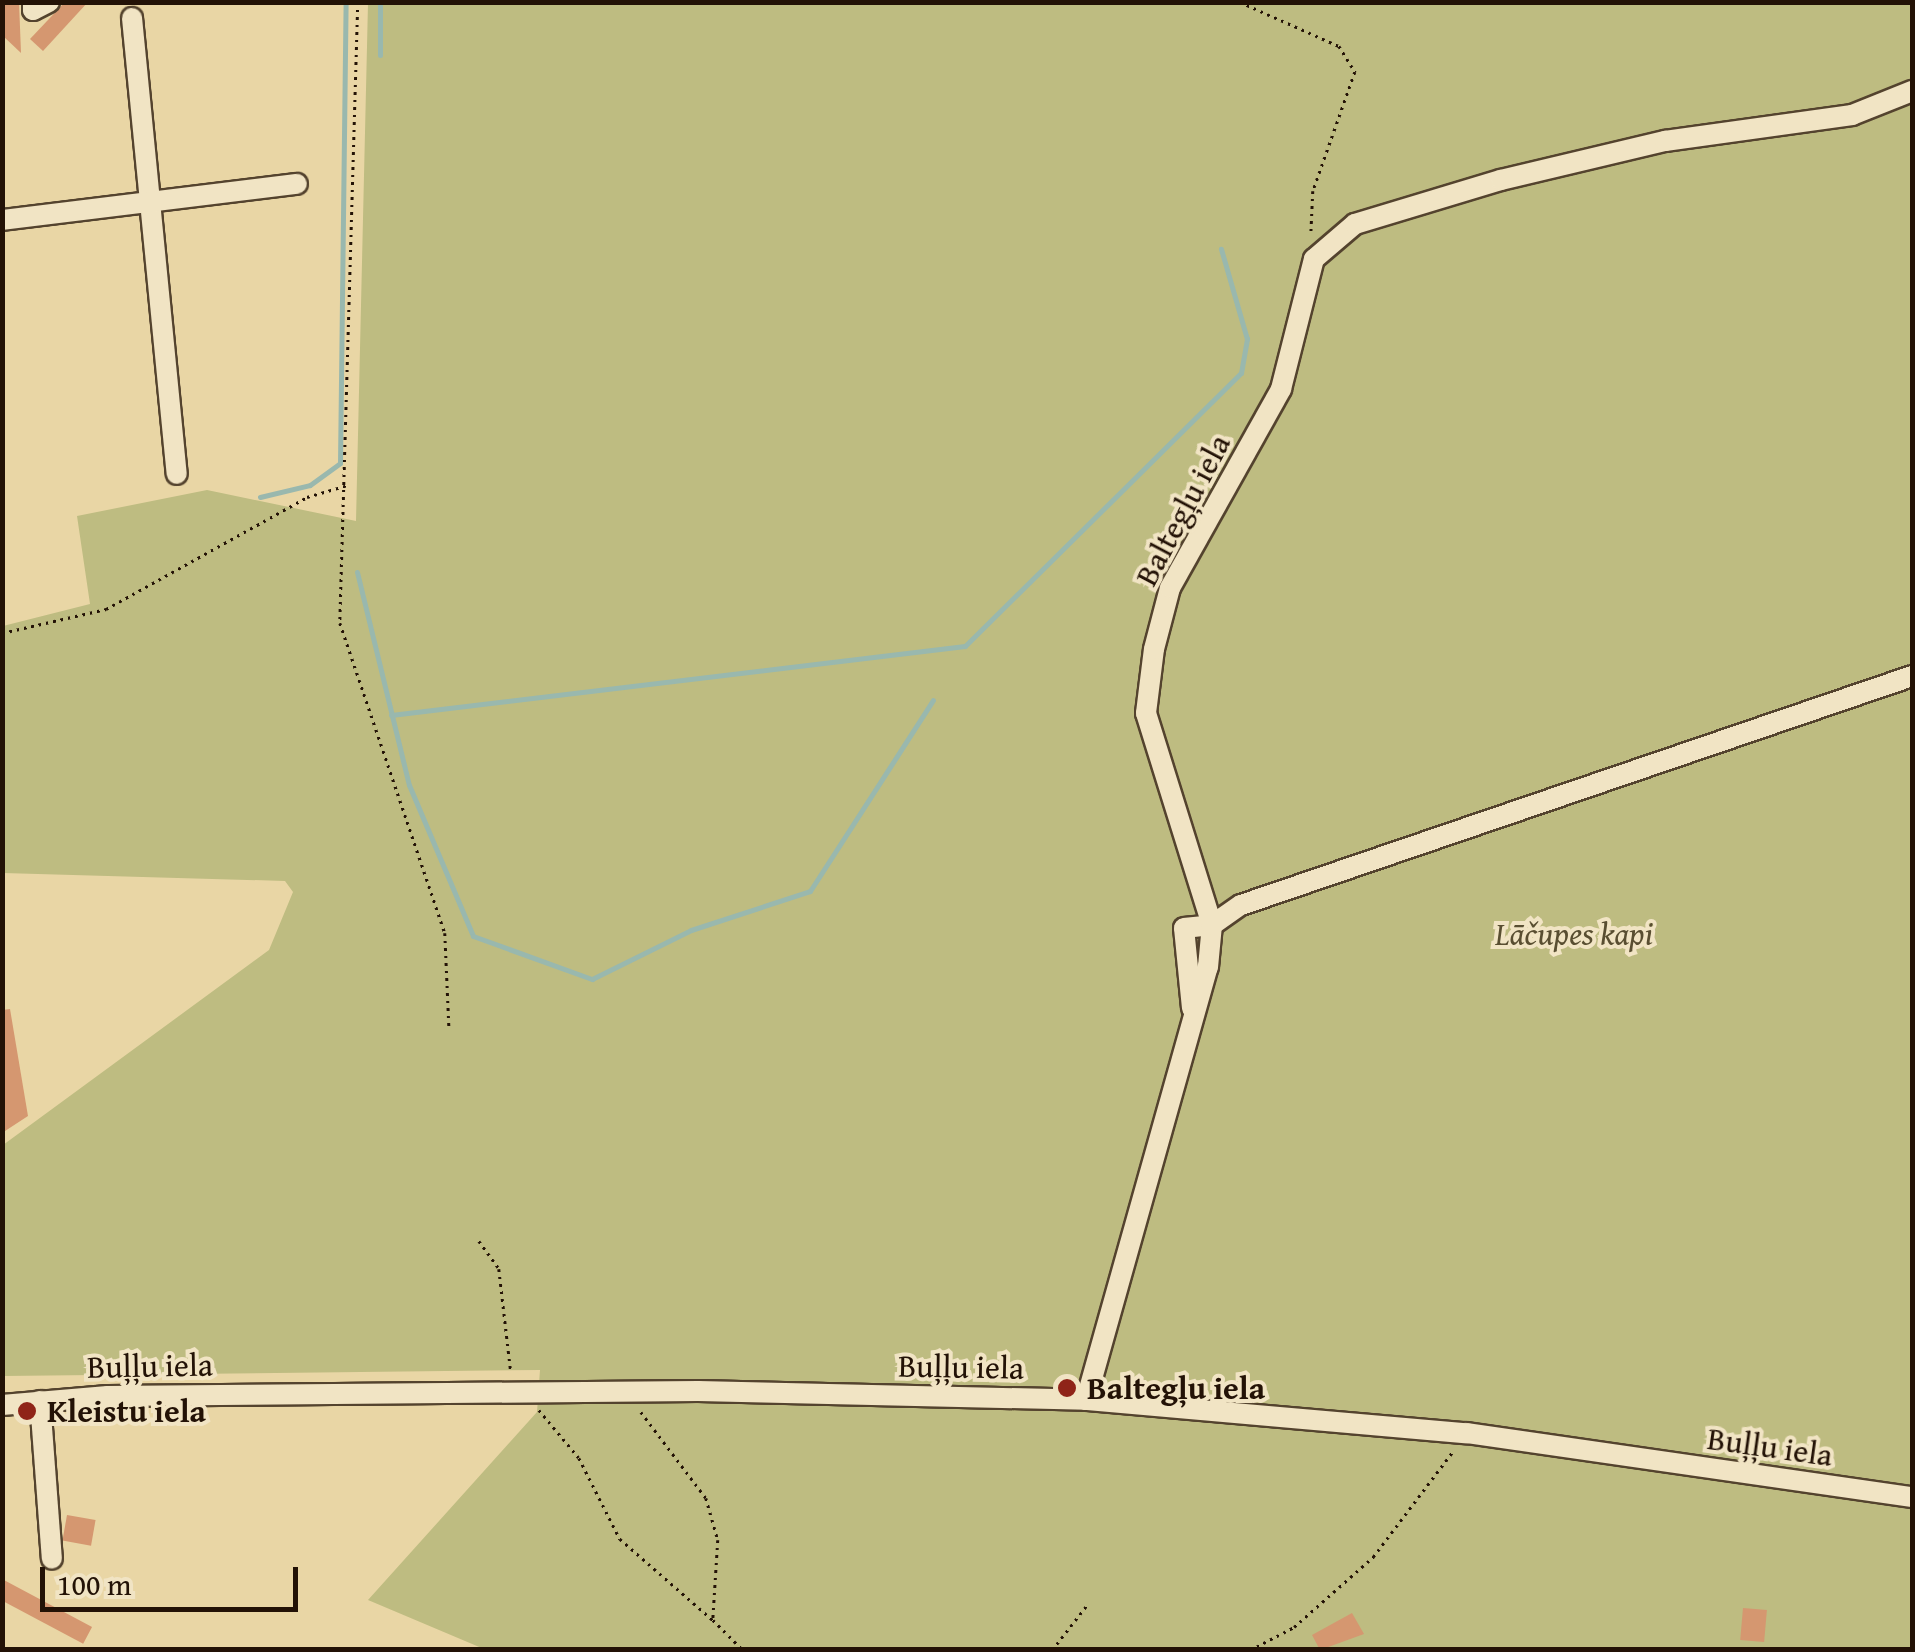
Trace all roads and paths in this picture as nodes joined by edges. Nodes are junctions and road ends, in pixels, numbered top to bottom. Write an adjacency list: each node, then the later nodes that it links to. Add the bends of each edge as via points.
1 (33, 2): 2 (street, via 33,10)
2 (49, 2)
3 (358, 2): 12 (path)
4 (1240, 2): 10 (path, via 1339,46 1354,72 1314,192)
5 (132, 18): 8 (street)
6 (1912, 91): 10 (street, via 1852,114 1665,142 1501,180 1355,224)
7 (296, 184): 8 (street)
8 (148, 205): 9 (street); 11 (street)
9 (2, 220)
10 (1314, 259): 15 (street, Baltegļu iela, via 1281,389 1170,588 1154,649 1146,713 1153,754)
11 (177, 474)
12 (350, 485): 13 (path, via 306,497 106,609); 17 (path, via 340,623 445,933)
13 (2, 633)
14 (1912, 676): 15 (street, via 1242,905)
15 (1212, 926): 16 (street); 16 (street, via 1191,923 1180,946)
16 (1192, 1015): 21 (street)
17 (449, 1026)
18 (479, 1242): 19 (path, via 499,1269 502,1340)
19 (524, 1392): 20 (street, Buļļu iela); 22 (street, Buļļu iela); 28 (path, via 579,1458 620,1538)
20 (624, 1392): 21 (street, Buļļu iela); 28 (path, via 706,1498 718,1540)
21 (1086, 1400): 24 (street, Buļļu iela)
22 (40, 1401): 23 (street, Buļļu iela); 26 (street)
23 (2, 1405)
24 (1466, 1432): 25 (street, Buļļu iela); 32 (path, via 1373,1557 1294,1627)
25 (1912, 1497)
26 (52, 1559)
27 (1086, 1604): 31 (path)
28 (713, 1620): 29 (path)
29 (736, 1647): 30 (path)
30 (742, 1650)
31 (1052, 1650)
32 (1250, 1650)

